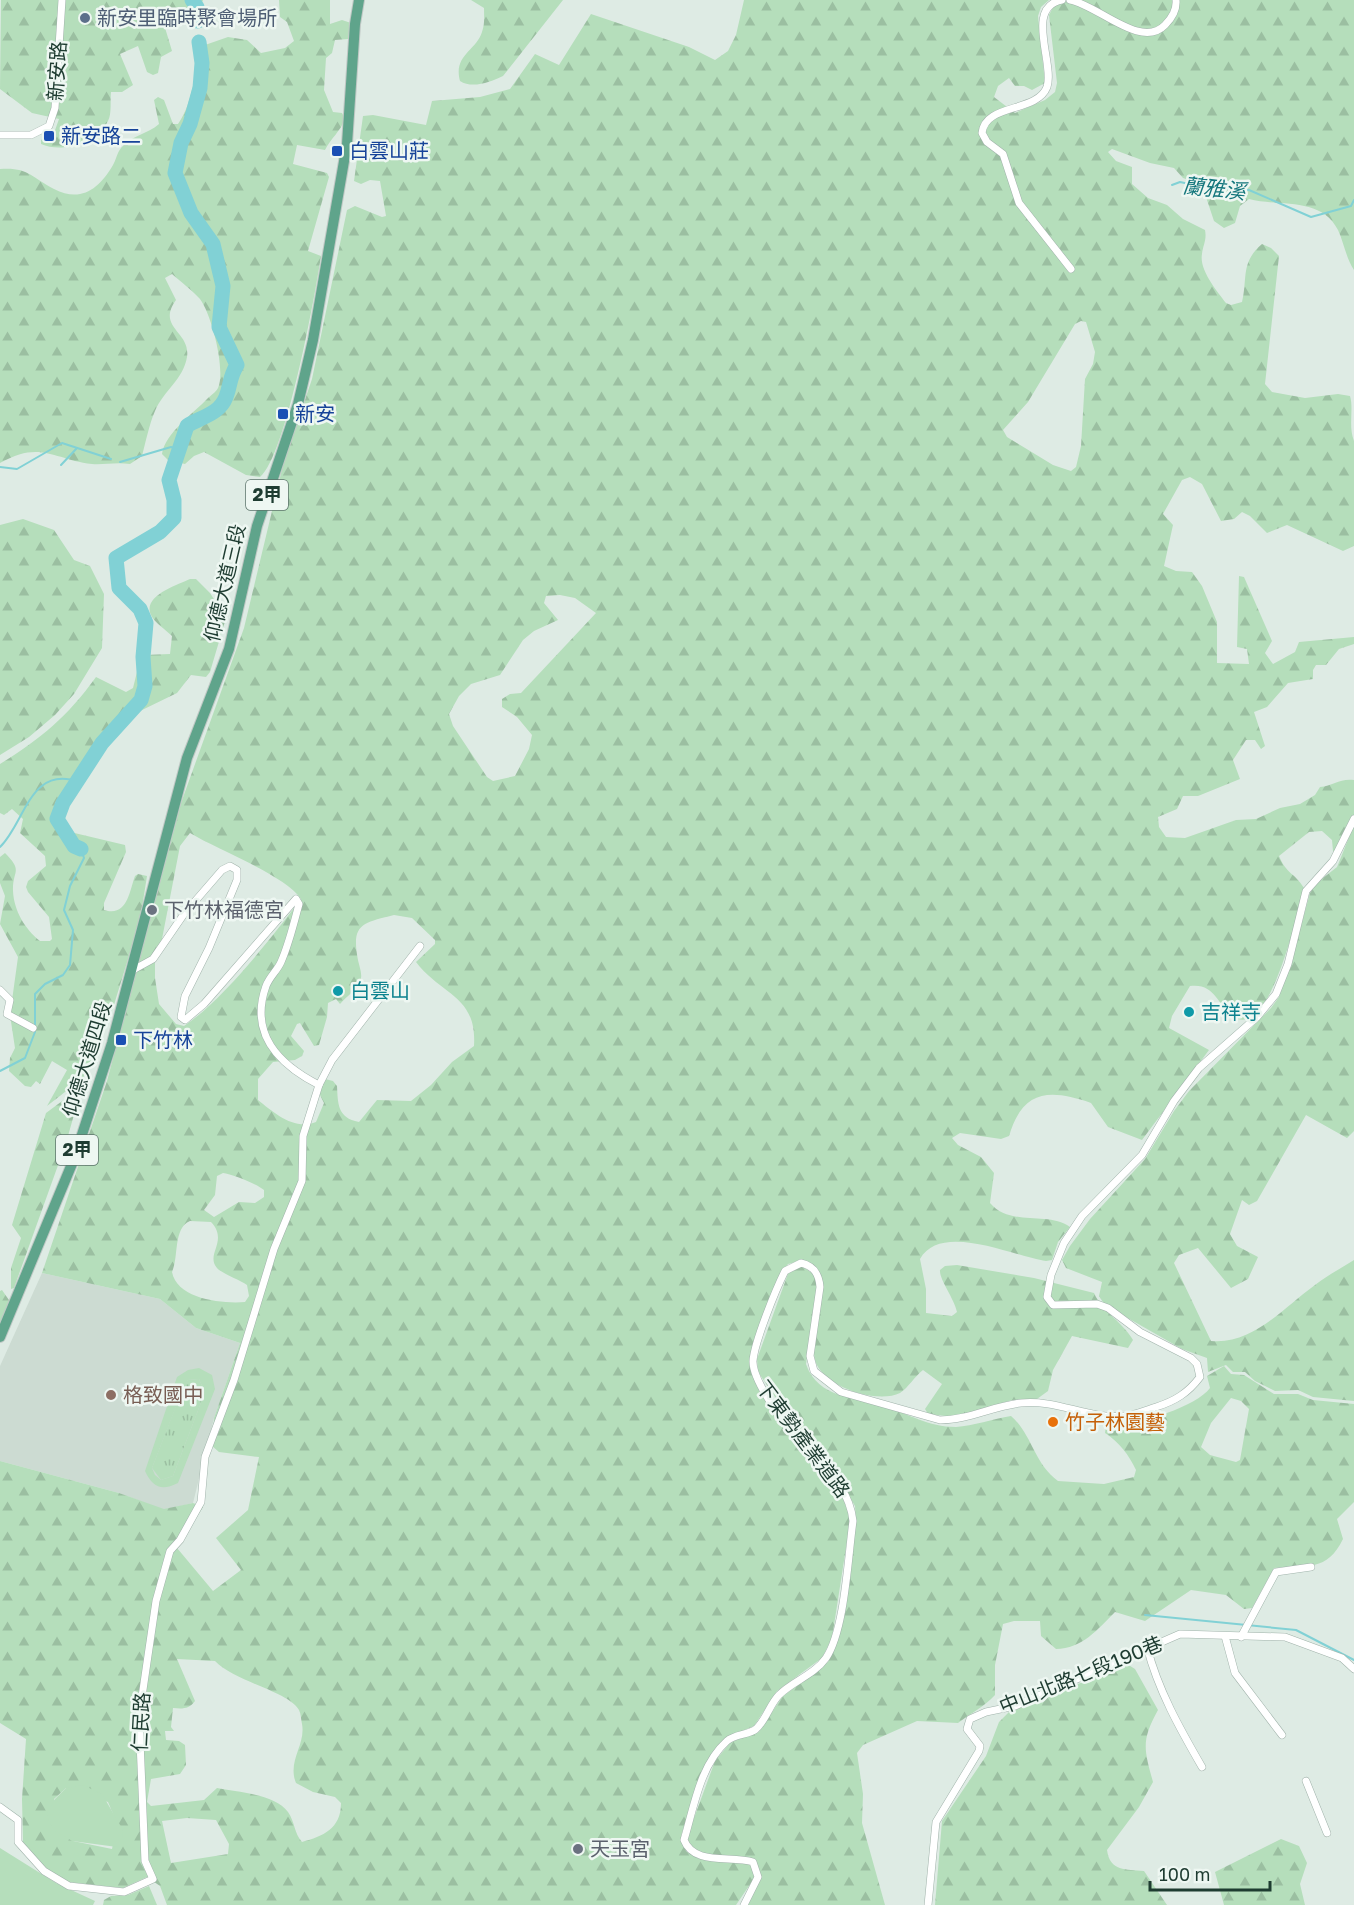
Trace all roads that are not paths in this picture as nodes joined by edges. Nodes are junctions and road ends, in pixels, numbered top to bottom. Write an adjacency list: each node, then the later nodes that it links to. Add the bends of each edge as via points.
1 (62, 0): 6 (street, 新安路, via 55,108 50,126 31,135)
2 (359, 0): 10 (main road, 仰德大道三段 / 2甲, via 348,144 313,340 298,404 257,526 229,649 187,758)
3 (1062, 0): 7 (street, via 1052,4 1044,16 1048,80 1045,91 994,116 985,123 982,133 1003,154 1023,209)
4 (1070, 0): 5 (street, via 1132,30 1149,34 1169,21)
5 (1176, 0)
6 (0, 135)
7 (1071, 269)
8 (1354, 819): 26 (street, 下東勢產業道路, via 1333,861 1306,891 1288,964 1276,994 1266,1008 1199,1068 1142,1155 1082,1216 1064,1243 1048,1290 1053,1305 1097,1304 1108,1308 1140,1332 1191,1358 1200,1377 1186,1393 1125,1416 1021,1402 955,1420 940,1420 841,1392 820,1378 811,1362 818,1276 801,1263 785,1271 757,1346 755,1374 763,1392 844,1491 852,1505 853,1521 839,1623 825,1659 779,1695 756,1730 728,1739 702,1780 684,1840 687,1849 699,1857 753,1862 758,1877)
9 (420, 946): 14 (street, via 332,1060)
10 (137, 957): 11 (main road, 仰德大道四段 / 2甲)
11 (132, 970): 14 (street, via 153,959 183,914 222,870 230,866 237,870 237,880 182,1005 181,1017 188,1019 296,899 299,904 282,959 264,994 263,1031 266,1042 284,1062); 15 (main road, 仰德大道四段 / 2甲, via 74,1159)
12 (0, 990): 13 (street, via 10,999 7,1014)
13 (33, 1028)
14 (319, 1085): 24 (street, 仁民路, via 303,1136 302,1181 274,1249 234,1380 205,1457 201,1502 170,1551 156,1601 138,1748 145,1862 153,1879 124,1892 69,1886 44,1871 18,1842 18,1820)
15 (0, 1337)
16 (1311, 1567): 18 (street, via 1276,1572)
17 (1225, 1636): 18 (street, 中山北路七段190巷); 19 (street, 中山北路七段190巷, via 1180,1634); 21 (street, via 1235,1673)
18 (1241, 1637): 20 (street, 中山北路七段190巷, via 1285,1637 1342,1658)
19 (1147, 1647): 22 (street, via 1154,1673 1180,1729); 27 (street, 中山北路七段190巷, via 1015,1706 970,1719 967,1729 980,1746 979,1751 933,1831)
20 (1354, 1669)
21 (1282, 1735)
22 (1203, 1767)
23 (1306, 1781): 25 (street)
24 (0, 1807)
25 (1327, 1833)
26 (744, 1905)
27 (928, 1905)

